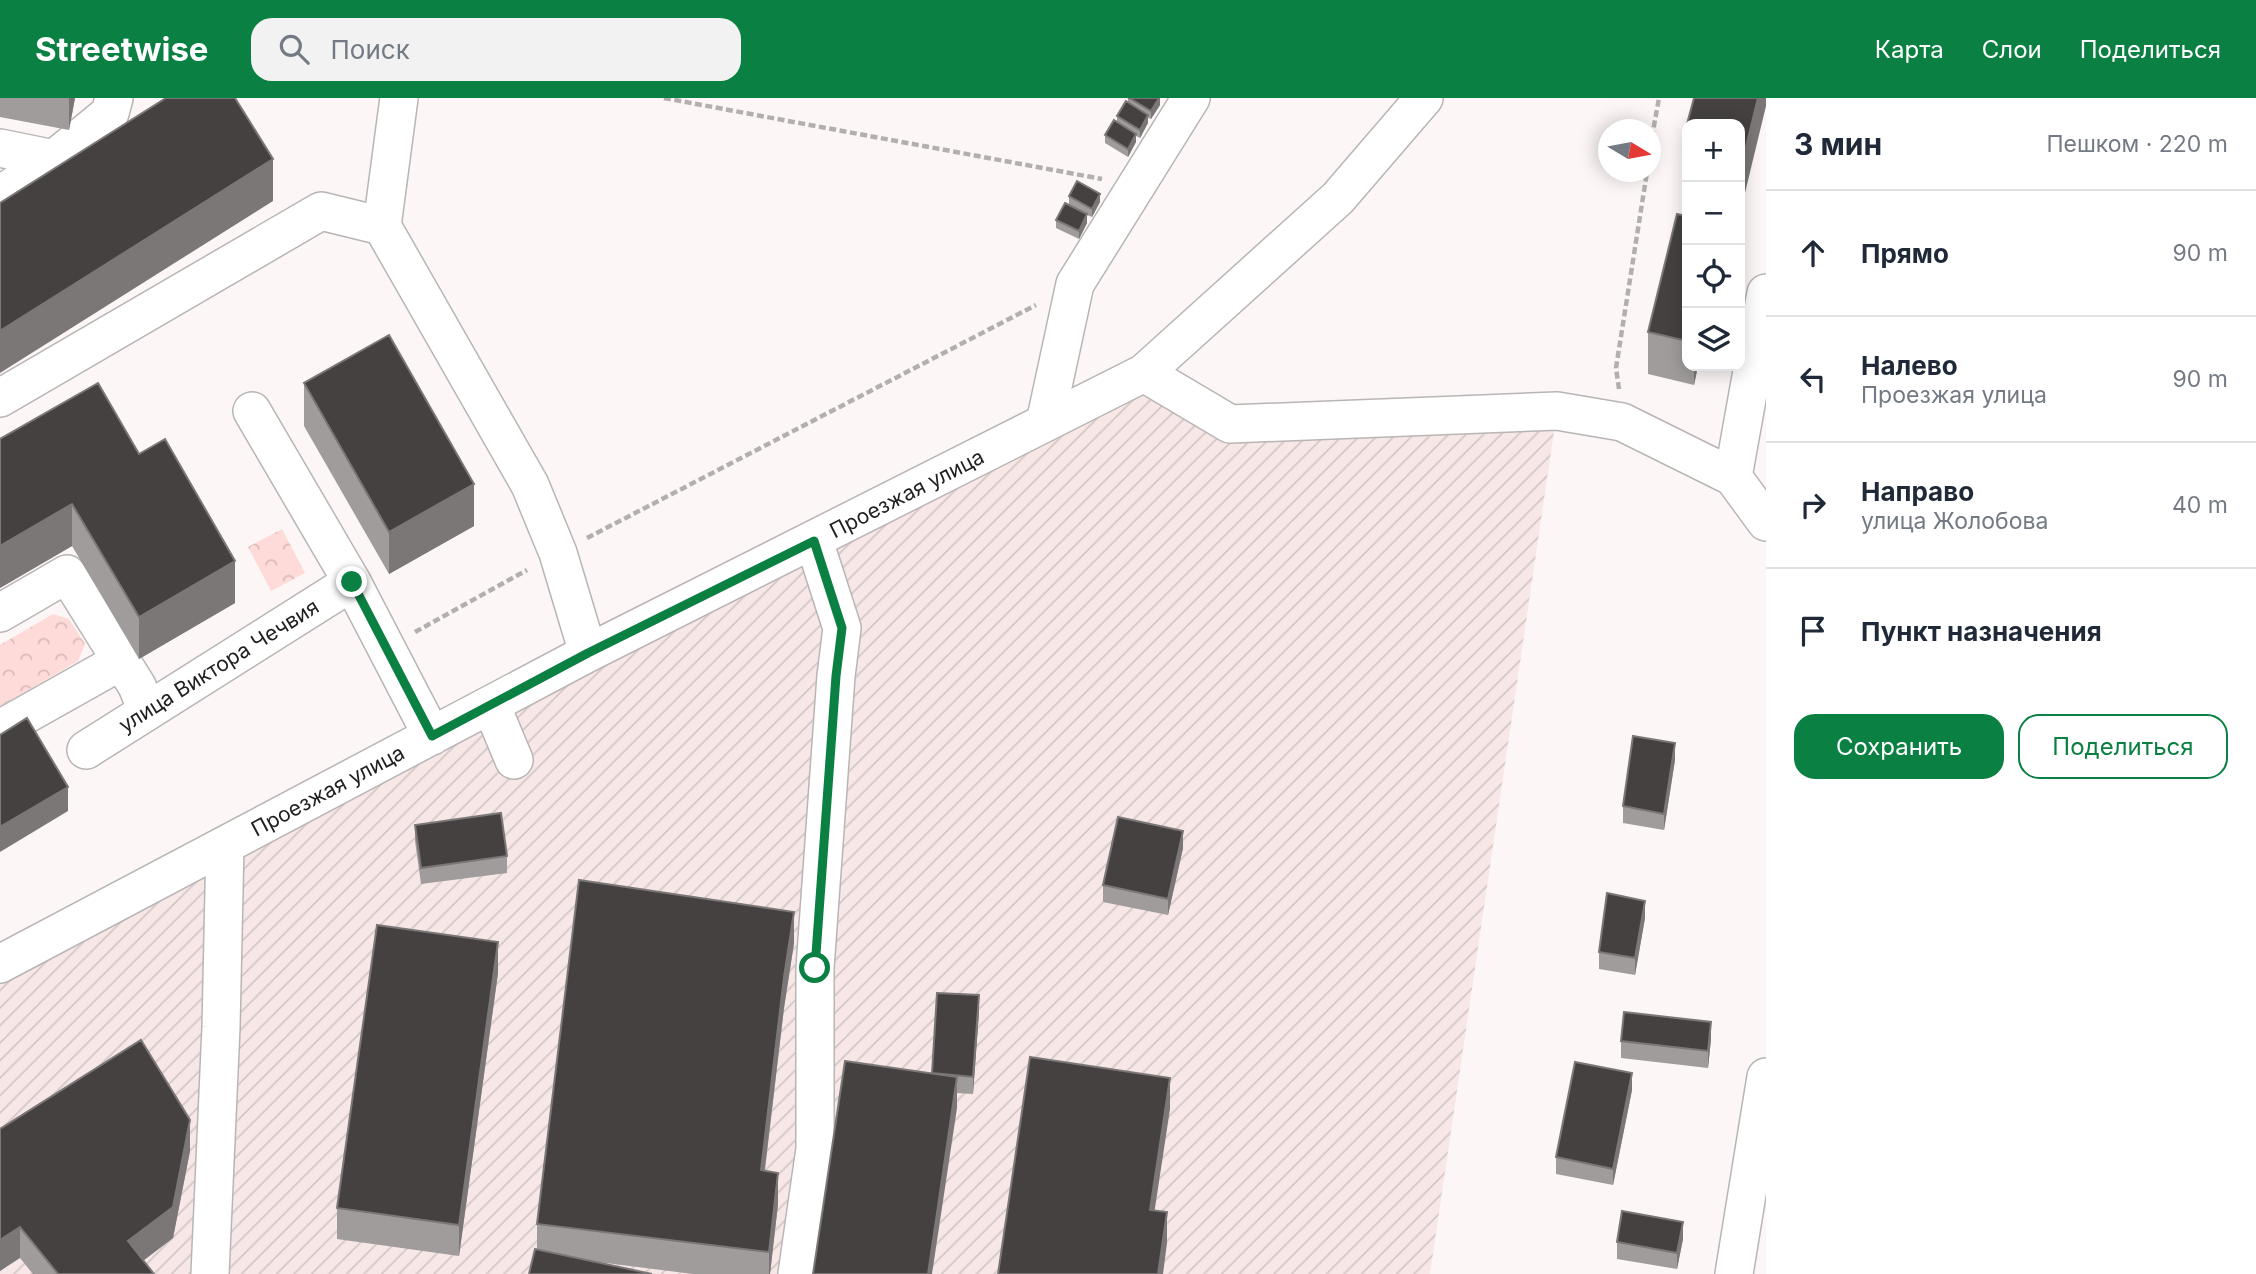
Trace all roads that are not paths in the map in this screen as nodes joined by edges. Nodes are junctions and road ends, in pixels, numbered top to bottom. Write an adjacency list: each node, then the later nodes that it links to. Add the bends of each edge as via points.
1 (114, 98): 6 (street, via 110,113)
2 (399, 98): 8 (street)
3 (1191, 98): 13 (street, via 1075,284)
4 (1424, 98): 10 (street, Проезжая улица, via 1338,198)
5 (0, 148): 6 (street)
6 (54, 159): 7 (street)
7 (0, 195)
8 (382, 226): 11 (street, via 321,211); 19 (street, via 530,485 558,553)
9 (1766, 293): 14 (street)
10 (1144, 373): 13 (street, Проезжая улица); 14 (street, via 1230,424 1557,411 1622,422)
11 (0, 398)
12 (252, 411): 17 (street)
13 (1045, 423): 16 (street, Проезжая улица)
14 (1733, 477): 15 (street)
15 (1766, 522)
16 (814, 541): 19 (street, Проезжая улица); 31 (street, via 842,628 815,968 815,1149)
17 (352, 582): 22 (street, улица Виктора Чечвия); 24 (street)
18 (0, 613): 20 (street, via 67,574)
19 (588, 653): 21 (street, Проезжая улица)
20 (121, 661): 22 (street); 23 (street)
21 (491, 705): 24 (street, Проезжая улица); 26 (street)
22 (147, 711): 25 (street, улица Виктора Чечвия)
23 (0, 729)
24 (432, 736): 27 (street, Проезжая улица)
25 (86, 750)
26 (514, 761)
27 (225, 845): 28 (street, Проезжая улица); 30 (street)
28 (0, 964)
29 (1766, 1077): 32 (street)
30 (210, 1274)
31 (797, 1274)
32 (1734, 1274)

